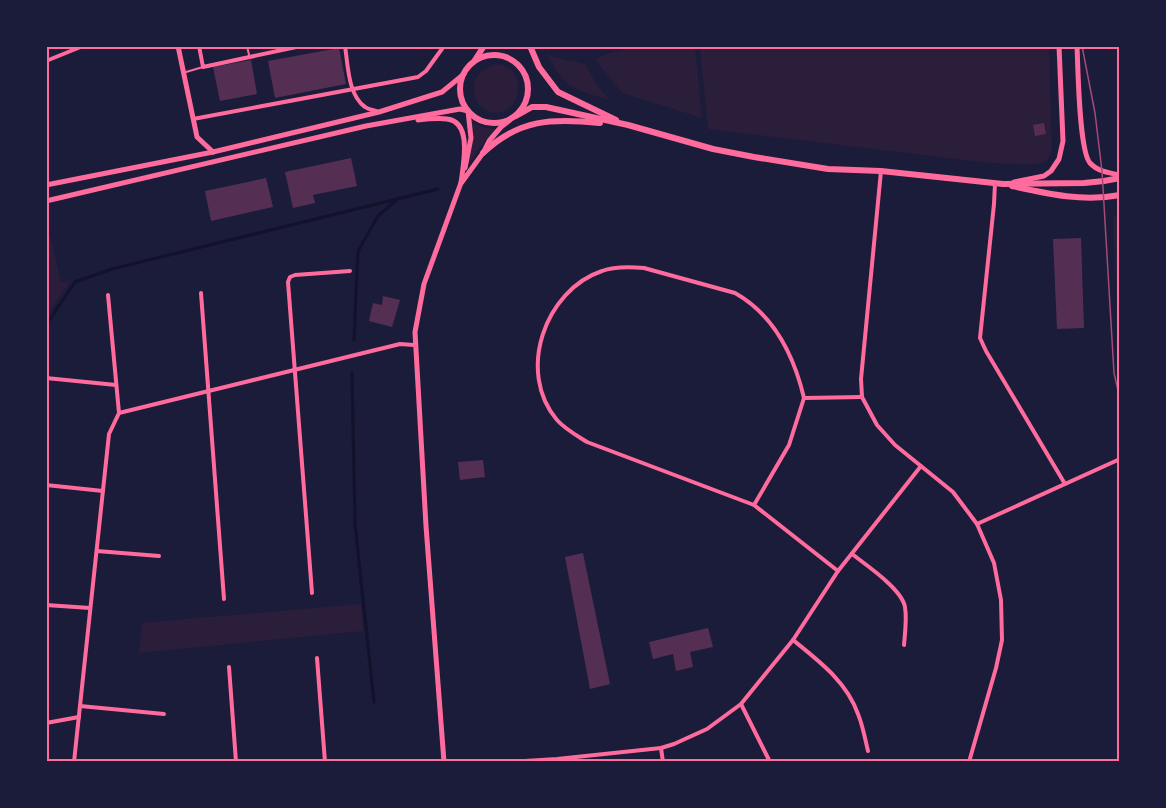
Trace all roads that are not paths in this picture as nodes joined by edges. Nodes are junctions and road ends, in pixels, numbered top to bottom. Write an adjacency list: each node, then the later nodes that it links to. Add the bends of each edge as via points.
1 (83, 46): 14 (street)
2 (178, 46): 17 (main road)
3 (199, 46): 16 (street)
4 (247, 46): 13 (lane)
5 (301, 46): 12 (street)
6 (345, 46): 19 (street)
7 (444, 46): 19 (street, via 418,77)
8 (484, 46): 15 (main road)
9 (530, 46): 25 (main road, via 539,67 558,92)
10 (1059, 46): 32 (main road, via 1063,141 1059,159 1044,176)
11 (1077, 46): 29 (main road, via 1086,158 1093,167)
12 (294, 47): 13 (street)
13 (249, 57): 16 (street)
14 (46, 61)
15 (475, 61): 18 (main road); 22 (main road, via 500,55 522,69 528,93)
16 (203, 67): 17 (lane)
17 (183, 73): 23 (main road)
18 (464, 74): 20 (main road, via 460,93); 21 (main road, via 442,92)
19 (352, 89): 21 (street, via 363,105); 23 (street)
20 (468, 111): 22 (main road, via 489,123); 24 (main road, via 460,109); 30 (main road, via 471,138)
21 (380, 112): 26 (main road)
22 (513, 118): 25 (main road, via 532,107 546,107); 27 (main road, via 501,127)
23 (193, 119): 26 (main road, via 197,137)
24 (401, 120): 30 (main road, via 456,122 465,145); 35 (main road)
25 (627, 125): 27 (main road, via 548,120 513,131); 28 (main road, via 754,157 828,169)
26 (213, 152): 33 (main road)
27 (483, 153): 30 (main road)
28 (881, 171): 31 (main road); 44 (street)
29 (1119, 177): 32 (main road, via 1084,183)
30 (461, 183): 39 (main road, via 424,284)
31 (994, 183): 32 (main road); 49 (street, via 980,338)
32 (1003, 184): 34 (main road, via 1053,195)
33 (46, 185)
34 (1119, 195)
35 (46, 201)
36 (350, 271): 40 (street, via 290,277)
37 (201, 292): 43 (street)
38 (108, 295): 42 (street)
39 (414, 345): 40 (street, via 400,344); 77 (main road)
40 (295, 369): 43 (street); 58 (street)
41 (46, 378): 42 (street)
42 (116, 385): 46 (street)
43 (208, 391): 46 (street); 59 (street)
44 (862, 397): 45 (street); 48 (street, via 877,424)
45 (804, 398): 52 (street, via 789,445); 52 (street, via 779,336 756,308 735,294 631,267 602,271 584,280 551,314 540,343 539,376 548,406 568,431)
46 (119, 413): 51 (street, via 109,434)
47 (1119, 459): 49 (street)
48 (921, 466): 53 (street, via 953,492); 55 (street)
49 (1065, 484): 53 (street)
50 (46, 485): 51 (street)
51 (103, 491): 54 (street)
52 (754, 505): 57 (street)
53 (977, 524): 81 (street, via 994,563 1001,600 1002,640)
54 (97, 551): 56 (street); 61 (street)
55 (852, 554): 57 (street); 63 (street, via 902,597)
56 (159, 556)
57 (838, 571): 62 (street)
58 (312, 593)
59 (224, 599)
60 (46, 605): 61 (street)
61 (90, 608): 67 (street)
62 (793, 640): 66 (street); 72 (street, via 826,666 845,688 858,713)
63 (904, 645)
64 (317, 658): 76 (street)
65 (229, 667): 75 (street)
66 (741, 704): 71 (street, via 707,729); 80 (street)
67 (80, 706): 68 (street); 69 (street)
68 (164, 714)
69 (79, 717): 70 (street); 74 (street)
70 (46, 723)
71 (662, 748): 73 (street); 79 (street)
72 (868, 751)
73 (557, 760): 78 (street)
74 (74, 762)
75 (236, 762)
76 (326, 762)
77 (444, 762)
78 (508, 762)
79 (663, 762)
80 (770, 762)
81 (969, 762)

